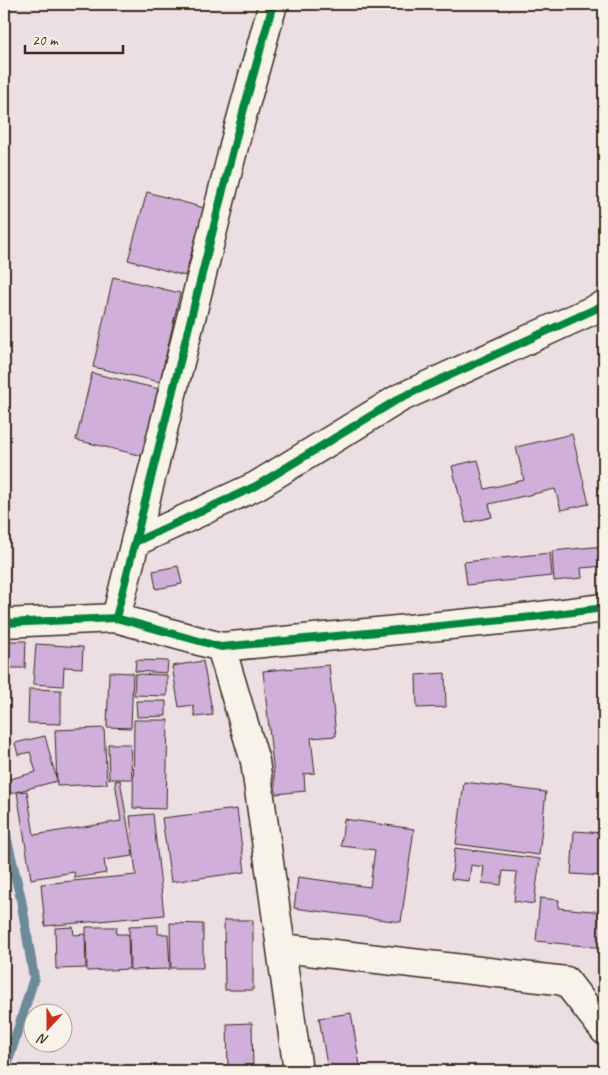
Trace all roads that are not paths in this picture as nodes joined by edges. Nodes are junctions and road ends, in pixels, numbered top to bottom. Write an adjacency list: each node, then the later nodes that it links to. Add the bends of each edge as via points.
1 (273, 4): 3 (street, via 237,134)
2 (604, 305): 3 (street, via 400,398 256,486)
3 (135, 542): 5 (street)
4 (604, 608): 7 (street)
5 (116, 618): 6 (street); 7 (street)
6 (4, 623)
7 (221, 647): 8 (street, via 255,761)
8 (282, 948): 9 (street, via 566,981); 10 (street)
9 (604, 1030)
10 (298, 1071)

